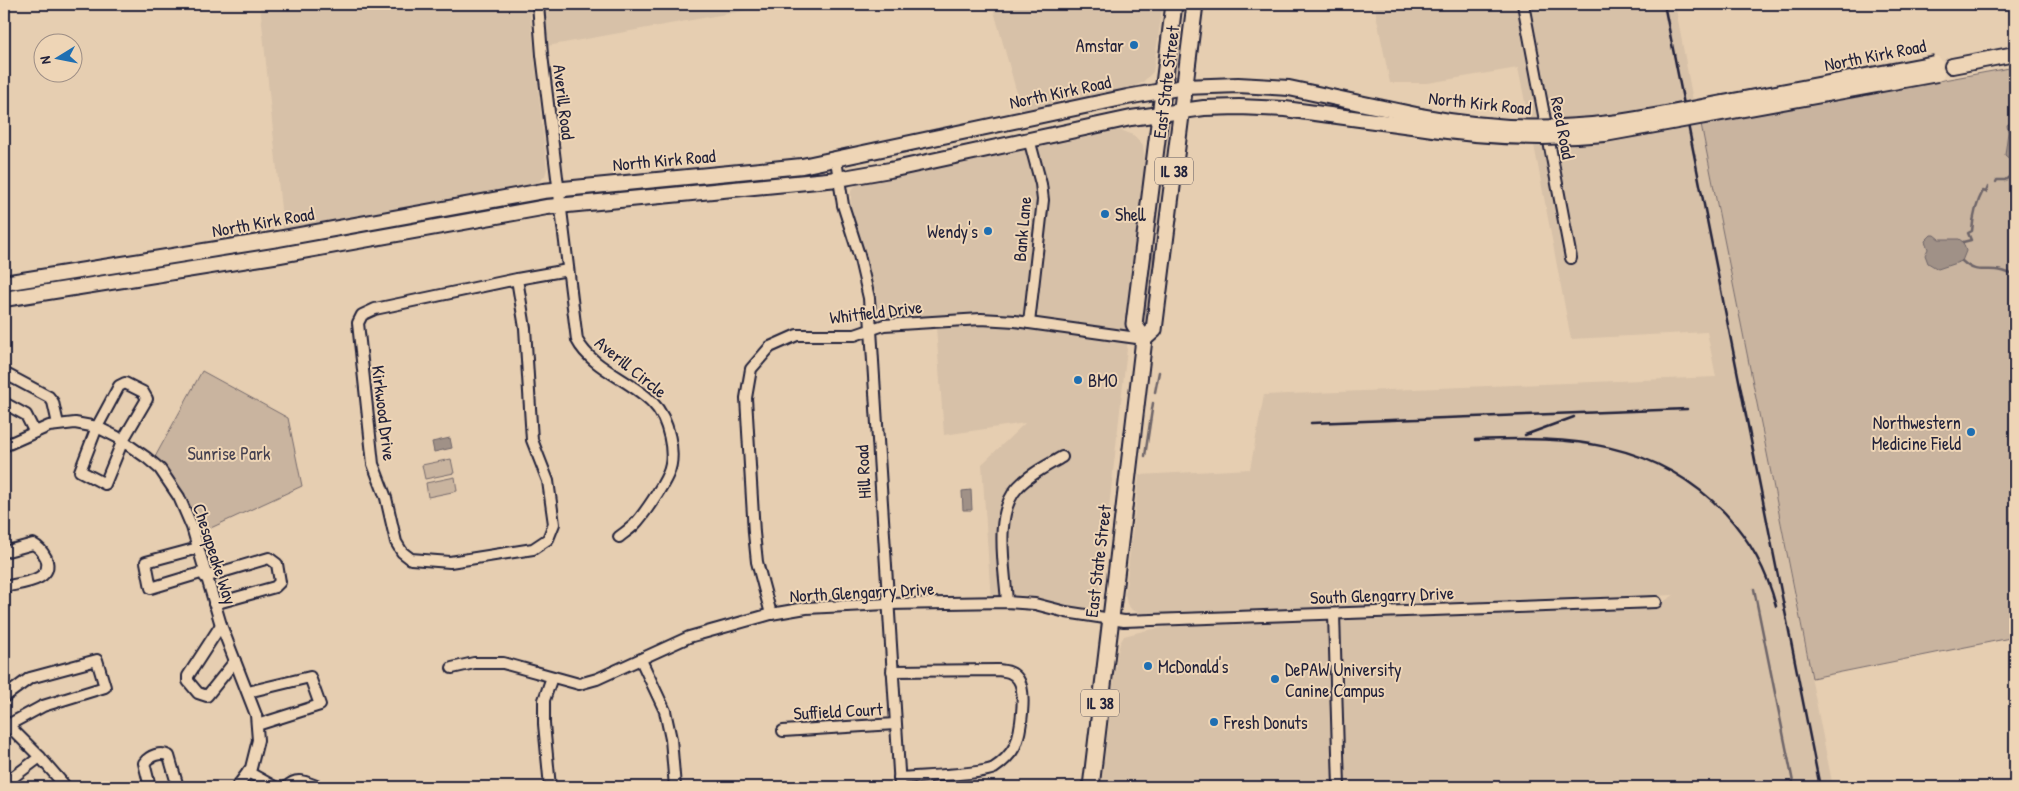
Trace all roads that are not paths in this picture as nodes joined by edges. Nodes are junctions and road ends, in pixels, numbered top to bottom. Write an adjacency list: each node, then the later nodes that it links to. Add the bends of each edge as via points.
1 (538, 4): 14 (street, Averill Road)
2 (1174, 4): 7 (main road, East State Street / IL 38)
3 (1195, 4): 6 (main road, East State Street / IL 38)
4 (1523, 4): 16 (street, Reed Road)
5 (2015, 54): 10 (main road, North Kirk Road, bridge, via 1952,66 1945,61 1936,69 1595,124 1549,127)
6 (1184, 87): 7 (main road, North Kirk Road); 8 (main road, East State Street / IL 38); 10 (main road, North Kirk Road, via 1238,85 1289,88)
7 (1162, 91): 9 (main road, East State Street / IL 38); 12 (main road, North Kirk Road)
8 (1181, 111): 9 (main road, North Kirk Road); 10 (main road, North Kirk Road, via 1213,107 1267,108); 23 (main road, East State Street / IL 38, via 1154,330)
9 (1159, 114): 11 (main road, North Kirk Road); 23 (main road, East State Street / IL 38, via 1134,324)
10 (1420, 121)
11 (1029, 139): 13 (main road, North Kirk Road); 21 (street, Bank Lane, via 1043,200)
12 (836, 160): 13 (street, Hill Road); 14 (main road, North Kirk Road, via 772,170)
13 (838, 179): 15 (main road, North Kirk Road); 22 (street, Hill Road, via 869,298)
14 (558, 190): 15 (street, Averill Road); 19 (main road, North Kirk Road)
15 (561, 205): 17 (street, Averill Circle); 20 (main road, North Kirk Road, via 280,255)
16 (1571, 258)
17 (568, 270): 18 (street, Kirkwood Drive); 32 (street, Averill Circle, via 580,347 652,401 667,430 671,462 668,474 634,524)
18 (517, 280): 18 (street, Kirkwood Drive, via 525,328 532,440 550,492 552,532 542,545 524,551 450,562 411,559 396,542 386,498 373,464 358,323 362,316 375,309)
19 (4, 282)
20 (4, 299)
21 (1029, 323): 22 (street, Whitfield Drive, via 980,319 884,325); 23 (street, Whitfield Drive)
22 (871, 329): 40 (street, Hill Road); 41 (street, Whitfield Drive, via 855,335 797,335 770,347 751,369 746,398 754,533 757,562)
23 (1144, 339): 43 (main road, East State Street / IL 38)
24 (4, 373): 26 (street, via 49,397)
25 (4, 403): 28 (street, via 26,415)
26 (58, 424): 27 (street, Chesapeake Way); 28 (street, Chesapeake Way)
27 (97, 427): 29 (street, Chesapeake Way); 29 (street, via 80,471 105,484); 29 (street, via 119,386 125,383 143,392 147,399)
28 (34, 431): 30 (street, Chesapeake Way)
29 (123, 440): 33 (street, Chesapeake Way, via 160,469 179,497)
30 (4, 446)
31 (1062, 457): 37 (street, via 1022,483 1006,508 1002,531)
32 (619, 537)
33 (198, 548): 35 (street, Chesapeake Way); 35 (street, via 146,562 151,588)
34 (4, 552): 36 (street, via 33,544 41,549 48,565 42,577)
35 (205, 574): 39 (street, Chesapeake Way); 39 (street, via 269,558 277,564 280,582 275,586)
36 (4, 587)
37 (1007, 602): 40 (street, North Glengarry Drive); 43 (street, North Glengarry Drive, via 1035,604)
38 (1656, 602): 42 (street, South Glengarry Drive)
39 (214, 604): 44 (street, Chesapeake Way)
40 (887, 604): 41 (street, North Glengarry Drive, via 806,608); 48 (street, Hill Road)
41 (771, 614): 45 (street, North Glengarry Drive, via 689,637)
42 (1334, 614): 43 (street, South Glengarry Drive); 71 (street)
43 (1110, 620): 70 (main road, East State Street / IL 38)
44 (220, 625): 46 (street, Chesapeake Way); 46 (street, via 188,676 188,682 198,693 207,696)
45 (641, 660): 49 (street, North Glengarry Drive, via 579,684); 69 (street, via 665,711)
46 (235, 661): 50 (street, Chesapeake Way)
47 (452, 668): 49 (street, North Glengarry Drive, via 474,663 504,663)
48 (892, 671): 53 (street, Hill Road); 58 (street, via 1010,672 1018,678 1023,695 1014,747 993,768)
49 (552, 677): 68 (street, via 544,700)
50 (248, 692): 54 (street, Chesapeake Way); 54 (street, via 310,677 320,705)
51 (4, 697): 52 (street, via 30,678 97,660 105,687 43,706)
52 (6, 723): 56 (street)
53 (895, 724): 55 (street, Suffield Court); 58 (street, Hill Road)
54 (257, 726): 57 (street, Chesapeake Way, via 258,740)
55 (783, 731)
56 (40, 758): 59 (street); 60 (street)
57 (248, 772): 63 (street, Chesapeake Way); 64 (street)
58 (899, 783)
59 (4, 784)
60 (66, 787)
61 (150, 787): 62 (street, via 144,763 149,757 161,754 169,756)
62 (178, 787)
63 (237, 787)
64 (276, 787)
65 (287, 787): 66 (street, via 291,782 300,780)
66 (319, 787)
67 (545, 787): 68 (street)
68 (550, 787)
69 (675, 787)
70 (1091, 787)
71 (1338, 787)

